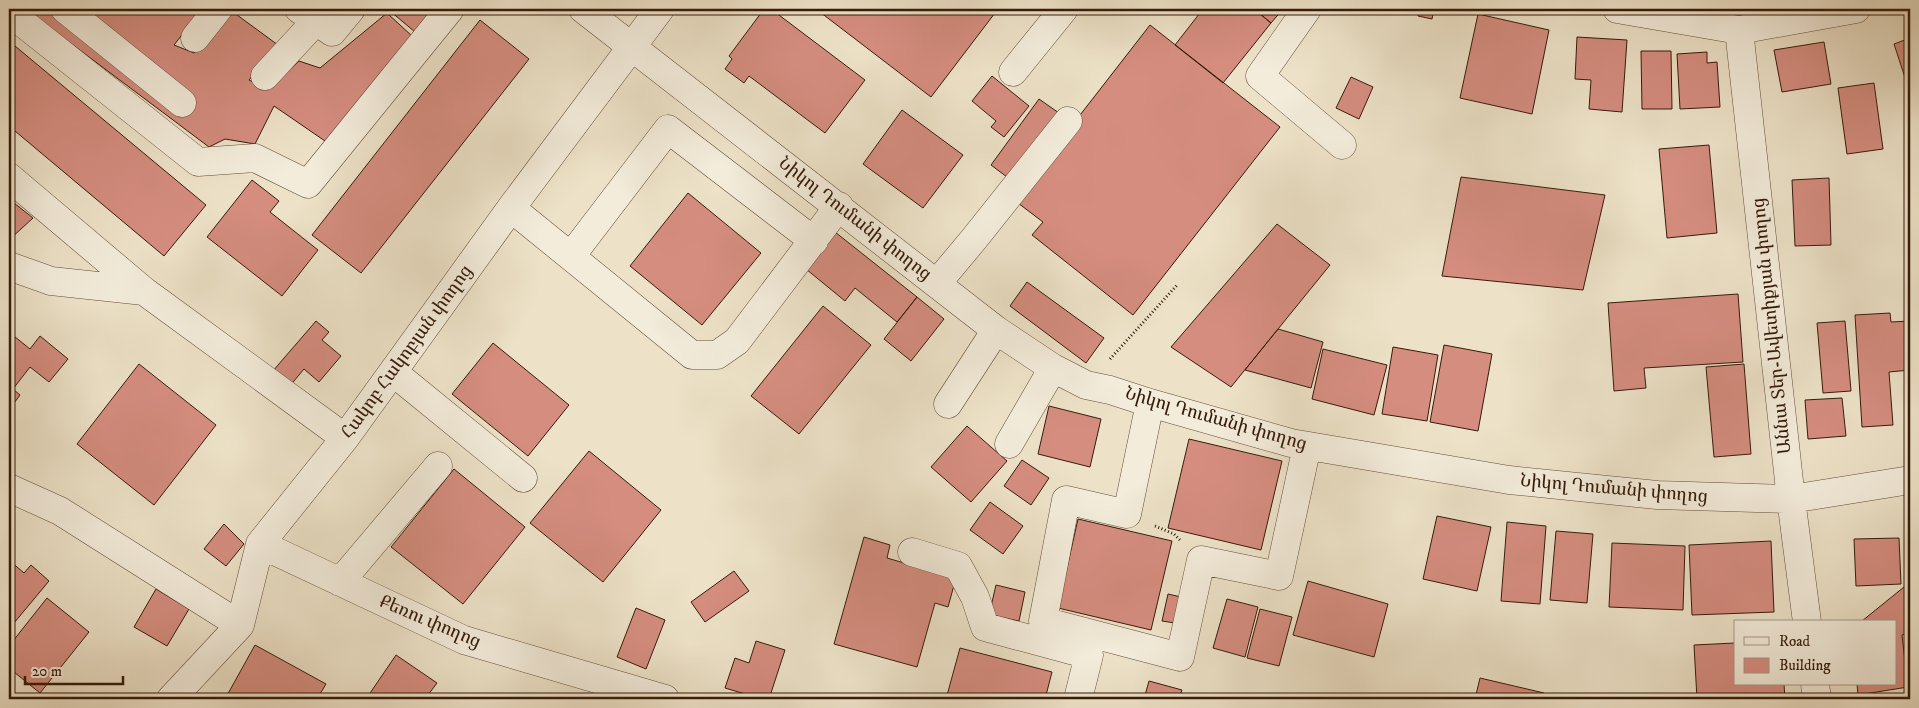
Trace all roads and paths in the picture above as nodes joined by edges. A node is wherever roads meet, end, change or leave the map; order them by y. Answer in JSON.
{"nodes":[{"id":1,"x":65,"y":9,"type":"edge"},
{"id":2,"x":218,"y":9,"type":"edge"},
{"id":3,"x":351,"y":9,"type":"edge"},
{"id":4,"x":450,"y":9,"type":"edge"},
{"id":5,"x":583,"y":9,"type":"edge"},
{"id":6,"x":660,"y":9,"type":"edge"},
{"id":7,"x":1064,"y":9,"type":"edge"},
{"id":8,"x":1307,"y":9,"type":"edge"},
{"id":9,"x":1617,"y":9,"type":"edge"},
{"id":10,"x":1856,"y":9,"type":"edge"},
{"id":11,"x":9,"y":12,"type":"edge"},
{"id":12,"x":307,"y":15,"type":"edge"},
{"id":13,"x":1739,"y":30,"type":"junction"},
{"id":14,"x":195,"y":38,"type":"dead end"},
{"id":15,"x":631,"y":46,"type":"junction"},
{"id":16,"x":1013,"y":72,"type":"dead end"},
{"id":17,"x":265,"y":76,"type":"dead end"},
{"id":18,"x":182,"y":103,"type":"dead end"},
{"id":19,"x":1068,"y":121,"type":"dead end"},
{"id":20,"x":1342,"y":145,"type":"dead end"},
{"id":21,"x":9,"y":177,"type":"edge"},
{"id":22,"x":839,"y":206,"type":"junction"},
{"id":23,"x":511,"y":208,"type":"junction"},
{"id":24,"x":814,"y":241,"type":"junction"},
{"id":25,"x":571,"y":256,"type":"junction"},
{"id":26,"x":9,"y":266,"type":"edge"},
{"id":27,"x":938,"y":282,"type":"junction"},
{"id":28,"x":1178,"y":284,"type":"dead end"},
{"id":29,"x":144,"y":291,"type":"junction"},
{"id":30,"x":996,"y":330,"type":"junction"},
{"id":31,"x":1053,"y":368,"type":"junction"},
{"id":32,"x":393,"y":372,"type":"junction"},
{"id":33,"x":1086,"y":385,"type":"junction"},
{"id":34,"x":1150,"y":403,"type":"junction"},
{"id":35,"x":948,"y":404,"type":"dead end"},
{"id":36,"x":345,"y":438,"type":"junction"},
{"id":37,"x":1008,"y":444,"type":"dead end"},
{"id":38,"x":1308,"y":446,"type":"junction"},
{"id":39,"x":438,"y":466,"type":"dead end"},
{"id":40,"x":522,"y":478,"type":"dead end"},
{"id":41,"x":1910,"y":480,"type":"edge"},
{"id":42,"x":9,"y":488,"type":"edge"},
{"id":43,"x":1791,"y":500,"type":"junction"},
{"id":44,"x":1127,"y":514,"type":"junction"},
{"id":45,"x":260,"y":544,"type":"junction"},
{"id":46,"x":912,"y":552,"type":"dead end"},
{"id":47,"x":1201,"y":560,"type":"junction"},
{"id":48,"x":340,"y":582,"type":"junction"},
{"id":49,"x":1807,"y":620,"type":"edge"},
{"id":50,"x":240,"y":626,"type":"junction"},
{"id":51,"x":1815,"y":686,"type":"edge"},
{"id":52,"x":171,"y":699,"type":"edge"},
{"id":53,"x":665,"y":699,"type":"edge"},
{"id":54,"x":1078,"y":699,"type":"edge"},
{"id":55,"x":1817,"y":699,"type":"edge"}],
"edges":[{"from":1,"to":18,"type":"street"},
{"from":2,"to":14,"type":"street"},
{"from":3,"to":12,"type":"street"},
{"from":4,"to":11,"type":"street"},
{"from":5,"to":15,"type":"street","name":"Նիկոլ Դումանի փողոց"},
{"from":6,"to":15,"type":"street","name":"Հակոբ Հակոբյան փողոց"},
{"from":7,"to":16,"type":"street"},
{"from":8,"to":20,"type":"street"},
{"from":9,"to":13,"type":"street"},
{"from":10,"to":13,"type":"street"},
{"from":12,"to":17,"type":"street"},
{"from":13,"to":43,"type":"street","name":"Աննա Տեր-Ավետիքյան փողոց"},
{"from":15,"to":22,"type":"street","name":"Նիկոլ Դումանի փողոց"},
{"from":15,"to":23,"type":"street","name":"Հակոբ Հակոբյան փողոց"},
{"from":19,"to":27,"type":"street"},
{"from":21,"to":29,"type":"street"},
{"from":22,"to":24,"type":"street"},
{"from":22,"to":27,"type":"street","name":"Նիկոլ Դումանի փողոց"},
{"from":23,"to":25,"type":"street"},
{"from":23,"to":32,"type":"street","name":"Հակոբ Հակոբյան փողոց"},
{"from":24,"to":25,"type":"street"},
{"from":24,"to":25,"type":"street"},
{"from":26,"to":29,"type":"street"},
{"from":27,"to":30,"type":"street","name":"Նիկոլ Դումանի փողոց"},
{"from":28,"to":33,"type":"path"},
{"from":29,"to":36,"type":"street"},
{"from":30,"to":31,"type":"street","name":"Նիկոլ Դումանի փողոց"},
{"from":30,"to":35,"type":"street"},
{"from":31,"to":33,"type":"street","name":"Նիկոլ Դումանի փողոց"},
{"from":31,"to":37,"type":"street"},
{"from":32,"to":36,"type":"street","name":"Հակոբ Հակոբյան փողոց"},
{"from":32,"to":40,"type":"street"},
{"from":33,"to":34,"type":"street","name":"Նիկոլ Դումանի փողոց"},
{"from":34,"to":38,"type":"street","name":"Նիկոլ Դումանի փողոց"},
{"from":34,"to":44,"type":"street"},
{"from":36,"to":45,"type":"street","name":"Հակոբ Հակոբյան փողոց"},
{"from":38,"to":43,"type":"street","name":"Նիկոլ Դումանի փողոց"},
{"from":38,"to":47,"type":"street"},
{"from":39,"to":48,"type":"street"},
{"from":41,"to":43,"type":"street","name":"Նիկոլ Դումանի փողոց"},
{"from":42,"to":50,"type":"street"},
{"from":43,"to":49,"type":"street","name":"Աննա Տեր-Ավետիքյան փողոց"},
{"from":44,"to":47,"type":"path"},
{"from":44,"to":47,"type":"street"},
{"from":45,"to":48,"type":"street","name":"Քեռու փողոց"},
{"from":45,"to":50,"type":"street","name":"Հակոբ Հակոբյան փողոց"},
{"from":46,"to":54,"type":"street"},
{"from":48,"to":53,"type":"street","name":"Քեռու փողոց"},
{"from":50,"to":52,"type":"street","name":"Հակոբ Հակոբյան փողոց"},
{"from":51,"to":55,"type":"street"}]}
